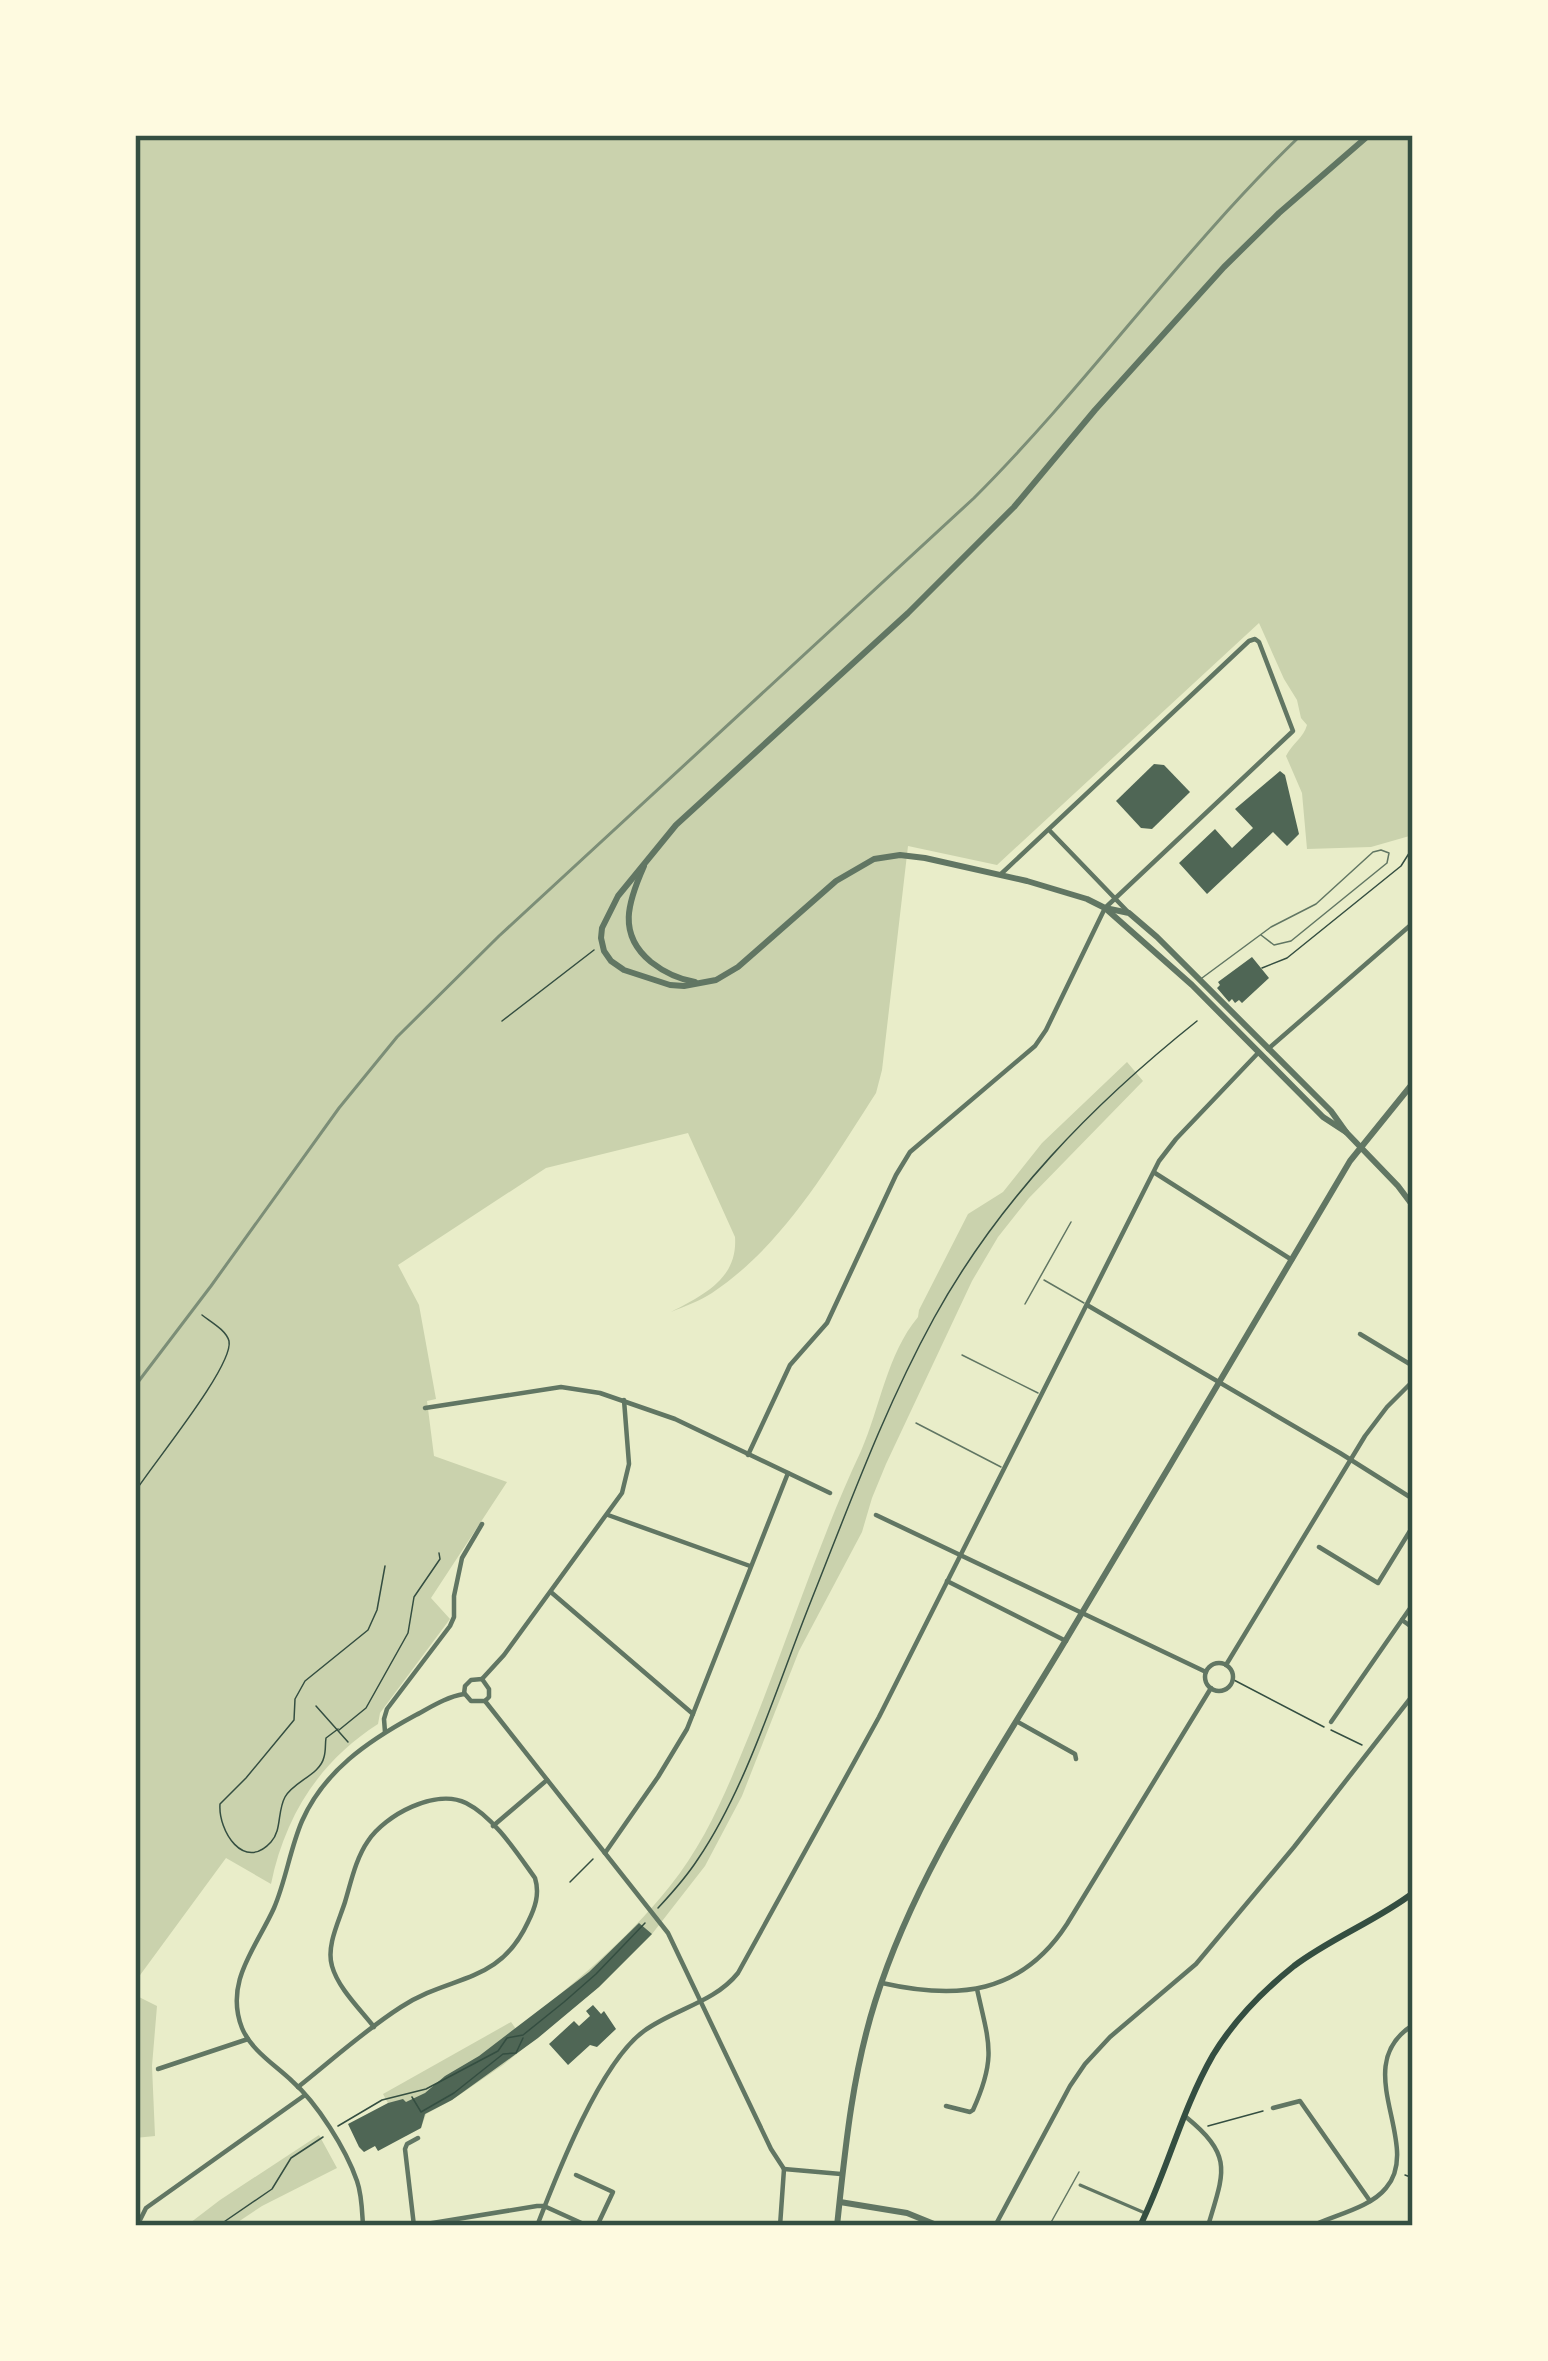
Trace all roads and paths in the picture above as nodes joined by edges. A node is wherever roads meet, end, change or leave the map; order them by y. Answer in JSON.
{"nodes":[{"id":1,"x":1369,"y":135,"type":"edge"},
{"id":2,"x":1049,"y":830,"type":"junction"},
{"id":3,"x":1413,"y":847,"type":"edge"},
{"id":4,"x":648,"y":858,"type":"junction"},
{"id":5,"x":1000,"y":874,"type":"junction"},
{"id":6,"x":1115,"y":899,"type":"junction"},
{"id":7,"x":1105,"y":908,"type":"junction"},
{"id":8,"x":1130,"y":913,"type":"junction"},
{"id":9,"x":1413,"y":923,"type":"edge"},
{"id":10,"x":1261,"y":935,"type":"junction"},
{"id":11,"x":602,"y":944,"type":"junction"},
{"id":12,"x":1262,"y":968,"type":"dead end"},
{"id":13,"x":1199,"y":980,"type":"junction"},
{"id":14,"x":703,"y":982,"type":"junction"},
{"id":15,"x":1211,"y":998,"type":"junction"},
{"id":16,"x":502,"y":1021,"type":"dead end"},
{"id":17,"x":1197,"y":1021,"type":"dead end"},
{"id":18,"x":1268,"y":1049,"type":"junction"},
{"id":19,"x":1258,"y":1053,"type":"junction"},
{"id":20,"x":1413,"y":1083,"type":"edge"},
{"id":21,"x":1346,"y":1132,"type":"junction"},
{"id":22,"x":1360,"y":1146,"type":"junction"},
{"id":23,"x":1154,"y":1172,"type":"junction"},
{"id":24,"x":1413,"y":1206,"type":"edge"},
{"id":25,"x":1071,"y":1222,"type":"dead end"},
{"id":26,"x":1292,"y":1260,"type":"junction"},
{"id":27,"x":1040,"y":1278,"type":"junction"},
{"id":28,"x":1025,"y":1304,"type":"dead end"},
{"id":29,"x":1087,"y":1305,"type":"junction"},
{"id":30,"x":202,"y":1315,"type":"dead end"},
{"id":31,"x":1360,"y":1334,"type":"dead end"},
{"id":32,"x":962,"y":1355,"type":"dead end"},
{"id":33,"x":1413,"y":1366,"type":"edge"},
{"id":34,"x":1218,"y":1381,"type":"junction"},
{"id":35,"x":1413,"y":1381,"type":"edge"},
{"id":36,"x":1042,"y":1394,"type":"junction"},
{"id":37,"x":624,"y":1400,"type":"junction"},
{"id":38,"x":425,"y":1408,"type":"dead end"},
{"id":39,"x":916,"y":1423,"type":"dead end"},
{"id":40,"x":748,"y":1455,"type":"junction"},
{"id":41,"x":1350,"y":1459,"type":"junction"},
{"id":42,"x":1004,"y":1468,"type":"junction"},
{"id":43,"x":788,"y":1473,"type":"junction"},
{"id":44,"x":135,"y":1492,"type":"edge"},
{"id":45,"x":830,"y":1493,"type":"dead end"},
{"id":46,"x":1413,"y":1499,"type":"edge"},
{"id":47,"x":608,"y":1515,"type":"junction"},
{"id":48,"x":876,"y":1515,"type":"dead end"},
{"id":49,"x":482,"y":1524,"type":"dead end"},
{"id":50,"x":1413,"y":1526,"type":"edge"},
{"id":51,"x":1318,"y":1547,"type":"dead end"},
{"id":52,"x":439,"y":1553,"type":"dead end"},
{"id":53,"x":962,"y":1555,"type":"junction"},
{"id":54,"x":385,"y":1566,"type":"dead end"},
{"id":55,"x":750,"y":1566,"type":"junction"},
{"id":56,"x":947,"y":1582,"type":"junction"},
{"id":57,"x":551,"y":1592,"type":"junction"},
{"id":58,"x":1413,"y":1604,"type":"edge"},
{"id":59,"x":1082,"y":1612,"type":"junction"},
{"id":60,"x":1402,"y":1620,"type":"junction"},
{"id":61,"x":1413,"y":1628,"type":"edge"},
{"id":62,"x":1066,"y":1640,"type":"junction"},
{"id":63,"x":1226,"y":1665,"type":"junction"},
{"id":64,"x":1206,"y":1672,"type":"junction"},
{"id":65,"x":482,"y":1679,"type":"junction"},
{"id":66,"x":1232,"y":1679,"type":"junction"},
{"id":67,"x":1211,"y":1688,"type":"junction"},
{"id":68,"x":464,"y":1694,"type":"junction"},
{"id":69,"x":1413,"y":1695,"type":"edge"},
{"id":70,"x":485,"y":1700,"type":"junction"},
{"id":71,"x":316,"y":1706,"type":"dead end"},
{"id":72,"x":693,"y":1714,"type":"junction"},
{"id":73,"x":1016,"y":1721,"type":"junction"},
{"id":74,"x":1331,"y":1722,"type":"dead end"},
{"id":75,"x":339,"y":1730,"type":"junction"},
{"id":76,"x":385,"y":1732,"type":"junction"},
{"id":77,"x":348,"y":1742,"type":"dead end"},
{"id":78,"x":1371,"y":1749,"type":"junction"},
{"id":79,"x":1076,"y":1759,"type":"dead end"},
{"id":80,"x":548,"y":1780,"type":"junction"},
{"id":81,"x":493,"y":1826,"type":"junction"},
{"id":82,"x":605,"y":1853,"type":"junction"},
{"id":83,"x":592,"y":1859,"type":"dead end"},
{"id":84,"x":570,"y":1882,"type":"dead end"},
{"id":85,"x":671,"y":1893,"type":"dead end"},
{"id":86,"x":1413,"y":1893,"type":"edge"},
{"id":87,"x":643,"y":1926,"type":"dead end"},
{"id":88,"x":882,"y":1983,"type":"junction"},
{"id":89,"x":977,"y":1989,"type":"junction"},
{"id":90,"x":700,"y":2002,"type":"junction"},
{"id":91,"x":1413,"y":2025,"type":"edge"},
{"id":92,"x":374,"y":2027,"type":"junction"},
{"id":93,"x":523,"y":2035,"type":"junction"},
{"id":94,"x":248,"y":2039,"type":"junction"},
{"id":95,"x":158,"y":2069,"type":"dead end"},
{"id":96,"x":298,"y":2086,"type":"junction"},
{"id":97,"x":410,"y":2093,"type":"junction"},
{"id":98,"x":305,"y":2095,"type":"junction"},
{"id":99,"x":946,"y":2106,"type":"dead end"},
{"id":100,"x":1273,"y":2108,"type":"joint"},
{"id":101,"x":1186,"y":2116,"type":"junction"},
{"id":102,"x":1208,"y":2126,"type":"dead end"},
{"id":103,"x":337,"y":2128,"type":"dead end"},
{"id":104,"x":325,"y":2136,"type":"dead end"},
{"id":105,"x":418,"y":2138,"type":"dead end"},
{"id":106,"x":784,"y":2168,"type":"junction"},
{"id":107,"x":1079,"y":2172,"type":"dead end"},
{"id":108,"x":1396,"y":2172,"type":"junction"},
{"id":109,"x":842,"y":2174,"type":"junction"},
{"id":110,"x":576,"y":2175,"type":"dead end"},
{"id":111,"x":1413,"y":2178,"type":"edge"},
{"id":112,"x":1080,"y":2185,"type":"dead end"},
{"id":113,"x":1370,"y":2201,"type":"junction"},
{"id":114,"x":840,"y":2202,"type":"junction"},
{"id":115,"x":544,"y":2206,"type":"junction"},
{"id":116,"x":1146,"y":2213,"type":"junction"},
{"id":117,"x":363,"y":2225,"type":"edge"},
{"id":118,"x":137,"y":2226,"type":"edge"},
{"id":119,"x":218,"y":2226,"type":"edge"},
{"id":120,"x":295,"y":2226,"type":"edge"},
{"id":121,"x":413,"y":2226,"type":"edge"},
{"id":122,"x":537,"y":2226,"type":"edge"},
{"id":123,"x":589,"y":2226,"type":"edge"},
{"id":124,"x":598,"y":2226,"type":"edge"},
{"id":125,"x":780,"y":2226,"type":"edge"},
{"id":126,"x":837,"y":2226,"type":"edge"},
{"id":127,"x":939,"y":2226,"type":"edge"},
{"id":128,"x":995,"y":2226,"type":"edge"},
{"id":129,"x":1049,"y":2226,"type":"edge"},
{"id":130,"x":1140,"y":2226,"type":"edge"},
{"id":131,"x":1208,"y":2226,"type":"edge"},
{"id":132,"x":1312,"y":2226,"type":"edge"}],
"edges":[{"from":1,"to":4,"type":"street"},
{"from":2,"to":5,"type":"street"},
{"from":2,"to":6,"type":"street"},
{"from":2,"to":6,"type":"street"},
{"from":3,"to":12,"type":"path"},
{"from":4,"to":11,"type":"street"},
{"from":4,"to":14,"type":"street"},
{"from":5,"to":7,"type":"street"},
{"from":5,"to":14,"type":"street"},
{"from":6,"to":7,"type":"street"},
{"from":6,"to":8,"type":"street"},
{"from":7,"to":8,"type":"street"},
{"from":7,"to":15,"type":"street"},
{"from":7,"to":40,"type":"street"},
{"from":8,"to":13,"type":"street"},
{"from":9,"to":18,"type":"street"},
{"from":10,"to":10,"type":"lane"},
{"from":10,"to":13,"type":"lane"},
{"from":11,"to":14,"type":"street"},
{"from":11,"to":16,"type":"path"},
{"from":13,"to":15,"type":"street"},
{"from":15,"to":18,"type":"street"},
{"from":15,"to":19,"type":"street"},
{"from":17,"to":85,"type":"path"},
{"from":18,"to":21,"type":"street"},
{"from":19,"to":21,"type":"street"},
{"from":19,"to":23,"type":"street"},
{"from":20,"to":22,"type":"street"},
{"from":21,"to":22,"type":"street"},
{"from":22,"to":24,"type":"street"},
{"from":22,"to":26,"type":"street"},
{"from":23,"to":26,"type":"street"},
{"from":23,"to":29,"type":"street"},
{"from":25,"to":27,"type":"lane"},
{"from":26,"to":34,"type":"street"},
{"from":27,"to":28,"type":"lane"},
{"from":27,"to":29,"type":"lane"},
{"from":29,"to":34,"type":"street"},
{"from":29,"to":36,"type":"street"},
{"from":30,"to":44,"type":"path"},
{"from":31,"to":33,"type":"street"},
{"from":32,"to":36,"type":"lane"},
{"from":34,"to":41,"type":"street"},
{"from":34,"to":59,"type":"street"},
{"from":35,"to":41,"type":"street"},
{"from":36,"to":42,"type":"street"},
{"from":37,"to":38,"type":"street"},
{"from":37,"to":40,"type":"street"},
{"from":37,"to":47,"type":"street"},
{"from":39,"to":42,"type":"lane"},
{"from":40,"to":43,"type":"street"},
{"from":41,"to":46,"type":"street"},
{"from":41,"to":63,"type":"street"},
{"from":42,"to":53,"type":"street"},
{"from":43,"to":45,"type":"street"},
{"from":43,"to":55,"type":"street"},
{"from":47,"to":55,"type":"street"},
{"from":47,"to":57,"type":"street"},
{"from":48,"to":53,"type":"street"},
{"from":49,"to":76,"type":"street"},
{"from":50,"to":51,"type":"street"},
{"from":52,"to":75,"type":"path"},
{"from":53,"to":56,"type":"street"},
{"from":53,"to":59,"type":"street"},
{"from":54,"to":75,"type":"path"},
{"from":55,"to":72,"type":"street"},
{"from":56,"to":62,"type":"street"},
{"from":56,"to":90,"type":"street"},
{"from":57,"to":65,"type":"street"},
{"from":57,"to":72,"type":"street"},
{"from":58,"to":60,"type":"street"},
{"from":59,"to":62,"type":"street"},
{"from":59,"to":64,"type":"street"},
{"from":60,"to":61,"type":"street"},
{"from":60,"to":74,"type":"street"},
{"from":62,"to":73,"type":"street"},
{"from":63,"to":64,"type":"street"},
{"from":63,"to":66,"type":"street"},
{"from":64,"to":67,"type":"street"},
{"from":65,"to":68,"type":"street"},
{"from":65,"to":70,"type":"street"},
{"from":66,"to":67,"type":"street"},
{"from":66,"to":78,"type":"path"},
{"from":67,"to":89,"type":"street"},
{"from":68,"to":70,"type":"street"},
{"from":68,"to":76,"type":"street"},
{"from":69,"to":78,"type":"street"},
{"from":70,"to":80,"type":"street"},
{"from":71,"to":75,"type":"path"},
{"from":72,"to":82,"type":"street"},
{"from":73,"to":79,"type":"street"},
{"from":73,"to":88,"type":"street"},
{"from":75,"to":77,"type":"path"},
{"from":76,"to":94,"type":"street"},
{"from":78,"to":128,"type":"street"},
{"from":80,"to":81,"type":"street"},
{"from":80,"to":82,"type":"street"},
{"from":81,"to":92,"type":"street"},
{"from":81,"to":92,"type":"street"},
{"from":82,"to":90,"type":"street"},
{"from":83,"to":84,"type":"path"},
{"from":86,"to":101,"type":"main road"},
{"from":87,"to":93,"type":"path"},
{"from":88,"to":89,"type":"street"},
{"from":88,"to":109,"type":"street"},
{"from":89,"to":99,"type":"street"},
{"from":90,"to":106,"type":"street"},
{"from":90,"to":115,"type":"street"},
{"from":91,"to":108,"type":"street"},
{"from":92,"to":96,"type":"street"},
{"from":93,"to":97,"type":"path"},
{"from":93,"to":97,"type":"path"},
{"from":94,"to":95,"type":"street"},
{"from":94,"to":96,"type":"street"},
{"from":96,"to":98,"type":"street"},
{"from":97,"to":103,"type":"path"},
{"from":98,"to":117,"type":"street"},
{"from":98,"to":118,"type":"street"},
{"from":100,"to":102,"type":"path"},
{"from":100,"to":113,"type":"street"},
{"from":101,"to":116,"type":"main road"},
{"from":101,"to":131,"type":"street"},
{"from":104,"to":119,"type":"path"},
{"from":105,"to":121,"type":"street"},
{"from":106,"to":109,"type":"street"},
{"from":106,"to":125,"type":"street"},
{"from":107,"to":129,"type":"lane"},
{"from":108,"to":111,"type":"path"},
{"from":108,"to":113,"type":"street"},
{"from":109,"to":114,"type":"street"},
{"from":110,"to":124,"type":"street"},
{"from":112,"to":116,"type":"street"},
{"from":113,"to":132,"type":"street"},
{"from":114,"to":126,"type":"street"},
{"from":114,"to":127,"type":"street"},
{"from":115,"to":121,"type":"street"},
{"from":115,"to":122,"type":"street"},
{"from":115,"to":123,"type":"street"},
{"from":116,"to":130,"type":"main road"},
{"from":117,"to":120,"type":"street"}]}
